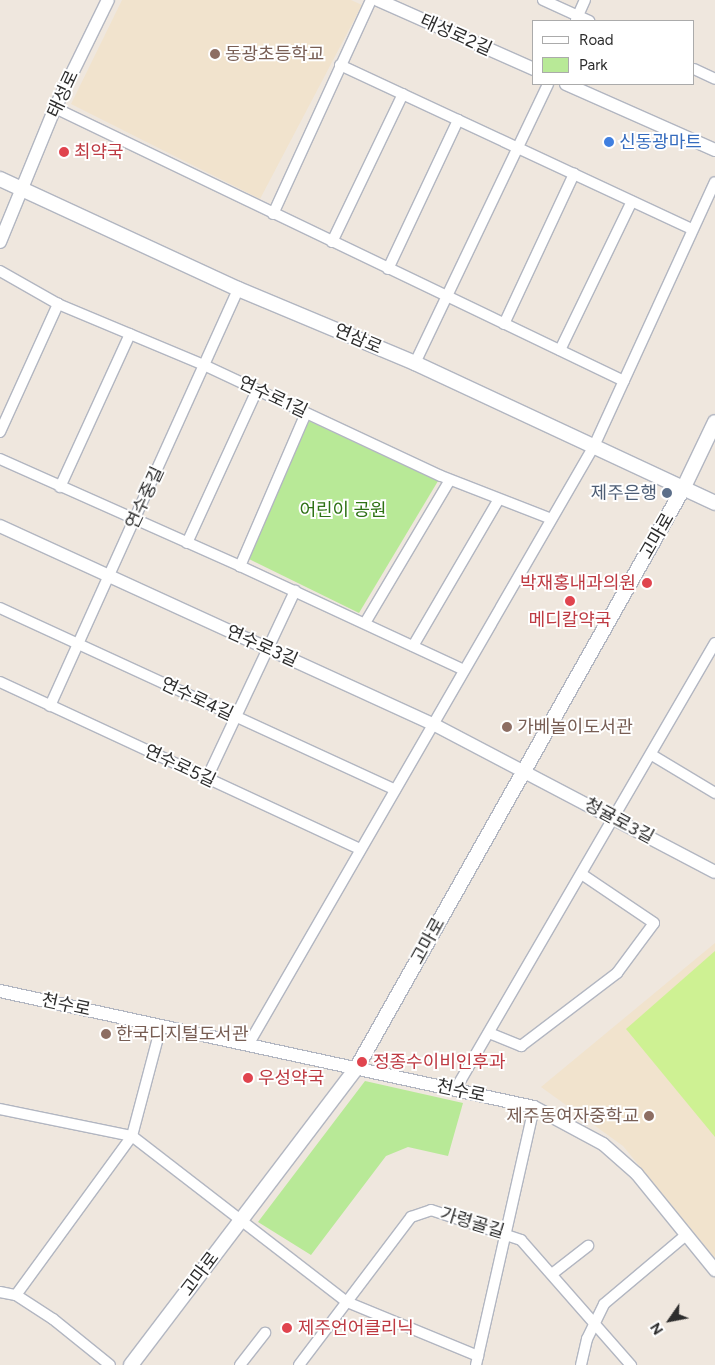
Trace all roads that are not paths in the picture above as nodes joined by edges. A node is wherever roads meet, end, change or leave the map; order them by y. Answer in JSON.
{"nodes":[{"id":1,"x":108,"y":0,"type":"edge"},
{"id":2,"x":371,"y":0,"type":"edge"},
{"id":3,"x":378,"y":0,"type":"edge"},
{"id":4,"x":543,"y":0,"type":"edge"},
{"id":5,"x":585,"y":0,"type":"edge"},
{"id":6,"x":577,"y":19,"type":"edge"},
{"id":7,"x":340,"y":65,"type":"junction"},
{"id":8,"x":532,"y":68,"type":"edge"},
{"id":9,"x":695,"y":69,"type":"edge"},
{"id":10,"x":715,"y":79,"type":"edge"},
{"id":11,"x":548,"y":85,"type":"edge"},
{"id":12,"x":568,"y":85,"type":"edge"},
{"id":13,"x":403,"y":94,"type":"junction"},
{"id":14,"x":55,"y":108,"type":"junction"},
{"id":15,"x":458,"y":120,"type":"junction"},
{"id":16,"x":517,"y":147,"type":"junction"},
{"id":17,"x":715,"y":150,"type":"edge"},
{"id":18,"x":574,"y":174,"type":"junction"},
{"id":19,"x":0,"y":179,"type":"edge"},
{"id":20,"x":715,"y":182,"type":"edge"},
{"id":21,"x":24,"y":190,"type":"junction"},
{"id":22,"x":632,"y":201,"type":"junction"},
{"id":23,"x":273,"y":214,"type":"junction"},
{"id":24,"x":692,"y":230,"type":"junction"},
{"id":25,"x":0,"y":242,"type":"edge"},
{"id":26,"x":332,"y":242,"type":"junction"},
{"id":27,"x":388,"y":269,"type":"junction"},
{"id":28,"x":0,"y":271,"type":"edge"},
{"id":29,"x":238,"y":289,"type":"junction"},
{"id":30,"x":447,"y":296,"type":"junction"},
{"id":31,"x":58,"y":304,"type":"junction"},
{"id":32,"x":504,"y":324,"type":"junction"},
{"id":33,"x":130,"y":334,"type":"junction"},
{"id":34,"x":560,"y":350,"type":"junction"},
{"id":35,"x":415,"y":363,"type":"junction"},
{"id":36,"x":206,"y":366,"type":"junction"},
{"id":37,"x":624,"y":380,"type":"junction"},
{"id":38,"x":257,"y":390,"type":"junction"},
{"id":39,"x":306,"y":413,"type":"junction"},
{"id":40,"x":715,"y":422,"type":"edge"},
{"id":41,"x":0,"y":432,"type":"edge"},
{"id":42,"x":594,"y":446,"type":"junction"},
{"id":43,"x":0,"y":459,"type":"edge"},
{"id":44,"x":450,"y":480,"type":"junction"},
{"id":45,"x":60,"y":487,"type":"junction"},
{"id":46,"x":683,"y":489,"type":"junction"},
{"id":47,"x":499,"y":499,"type":"junction"},
{"id":48,"x":715,"y":503,"type":"edge"},
{"id":49,"x":549,"y":518,"type":"junction"},
{"id":50,"x":134,"y":521,"type":"junction"},
{"id":51,"x":0,"y":526,"type":"edge"},
{"id":52,"x":187,"y":543,"type":"junction"},
{"id":53,"x":240,"y":566,"type":"junction"},
{"id":54,"x":108,"y":578,"type":"junction"},
{"id":55,"x":296,"y":591,"type":"junction"},
{"id":56,"x":0,"y":608,"type":"edge"},
{"id":57,"x":366,"y":623,"type":"junction"},
{"id":58,"x":715,"y":643,"type":"edge"},
{"id":59,"x":78,"y":644,"type":"junction"},
{"id":60,"x":413,"y":646,"type":"junction"},
{"id":61,"x":267,"y":648,"type":"junction"},
{"id":62,"x":464,"y":670,"type":"junction"},
{"id":63,"x":0,"y":682,"type":"edge"},
{"id":64,"x":50,"y":706,"type":"junction"},
{"id":65,"x":235,"y":717,"type":"junction"},
{"id":66,"x":433,"y":724,"type":"junction"},
{"id":67,"x":652,"y":755,"type":"junction"},
{"id":68,"x":524,"y":769,"type":"junction"},
{"id":69,"x":207,"y":778,"type":"junction"},
{"id":70,"x":395,"y":790,"type":"junction"},
{"id":71,"x":715,"y":793,"type":"edge"},
{"id":72,"x":616,"y":819,"type":"junction"},
{"id":73,"x":360,"y":849,"type":"junction"},
{"id":74,"x":715,"y":872,"type":"edge"},
{"id":75,"x":583,"y":875,"type":"junction"},
{"id":76,"x":0,"y":991,"type":"edge"},
{"id":77,"x":162,"y":1026,"type":"junction"},
{"id":78,"x":489,"y":1033,"type":"junction"},
{"id":79,"x":248,"y":1045,"type":"junction"},
{"id":80,"x":356,"y":1069,"type":"junction"},
{"id":81,"x":455,"y":1090,"type":"junction"},
{"id":82,"x":534,"y":1107,"type":"junction"},
{"id":83,"x":0,"y":1109,"type":"edge"},
{"id":84,"x":132,"y":1136,"type":"junction"},
{"id":85,"x":242,"y":1219,"type":"junction"},
{"id":86,"x":506,"y":1232,"type":"junction"},
{"id":87,"x":686,"y":1235,"type":"junction"},
{"id":88,"x":588,"y":1246,"type":"dead end"},
{"id":89,"x":715,"y":1270,"type":"edge"},
{"id":90,"x":552,"y":1274,"type":"junction"},
{"id":91,"x":0,"y":1292,"type":"edge"},
{"id":92,"x":16,"y":1296,"type":"junction"},
{"id":93,"x":347,"y":1302,"type":"junction"},
{"id":94,"x":595,"y":1320,"type":"junction"},
{"id":95,"x":265,"y":1333,"type":"dead end"},
{"id":96,"x":477,"y":1360,"type":"edge"},
{"id":97,"x":110,"y":1365,"type":"edge"},
{"id":98,"x":131,"y":1365,"type":"edge"},
{"id":99,"x":240,"y":1365,"type":"edge"},
{"id":100,"x":299,"y":1365,"type":"edge"},
{"id":101,"x":581,"y":1365,"type":"edge"},
{"id":102,"x":631,"y":1365,"type":"edge"}],
"edges":[{"from":1,"to":14,"type":"street","name":"태성로"},
{"from":2,"to":7,"type":"street"},
{"from":3,"to":8,"type":"street","name":"태성로2길"},
{"from":4,"to":6,"type":"street"},
{"from":5,"to":6,"type":"street"},
{"from":7,"to":13,"type":"street"},
{"from":7,"to":23,"type":"street"},
{"from":9,"to":10,"type":"street"},
{"from":11,"to":16,"type":"street"},
{"from":12,"to":17,"type":"street"},
{"from":13,"to":15,"type":"street"},
{"from":13,"to":26,"type":"street"},
{"from":14,"to":21,"type":"street","name":"태성로"},
{"from":14,"to":23,"type":"street"},
{"from":15,"to":16,"type":"street"},
{"from":15,"to":27,"type":"street"},
{"from":16,"to":18,"type":"street"},
{"from":16,"to":30,"type":"street"},
{"from":18,"to":22,"type":"street"},
{"from":18,"to":32,"type":"street"},
{"from":19,"to":21,"type":"main road","name":"연삼로"},
{"from":20,"to":24,"type":"street"},
{"from":21,"to":25,"type":"street","name":"태성로"},
{"from":21,"to":29,"type":"main road","name":"연삼로"},
{"from":22,"to":24,"type":"street"},
{"from":22,"to":34,"type":"street"},
{"from":23,"to":26,"type":"street"},
{"from":24,"to":37,"type":"street"},
{"from":26,"to":27,"type":"street"},
{"from":27,"to":30,"type":"street"},
{"from":28,"to":31,"type":"street","name":"연수로1길"},
{"from":29,"to":35,"type":"main road","name":"연삼로"},
{"from":29,"to":36,"type":"street","name":"연수중길"},
{"from":30,"to":32,"type":"street"},
{"from":30,"to":35,"type":"street"},
{"from":31,"to":33,"type":"street","name":"연수로1길"},
{"from":31,"to":41,"type":"street"},
{"from":32,"to":34,"type":"street"},
{"from":33,"to":36,"type":"street","name":"연수로1길"},
{"from":33,"to":45,"type":"street"},
{"from":34,"to":37,"type":"street"},
{"from":35,"to":42,"type":"main road","name":"연삼로"},
{"from":36,"to":38,"type":"street","name":"연수로1길"},
{"from":36,"to":50,"type":"street","name":"연수중길"},
{"from":37,"to":42,"type":"street"},
{"from":38,"to":39,"type":"street","name":"연수로1길"},
{"from":38,"to":52,"type":"street"},
{"from":39,"to":44,"type":"street","name":"연수로1길"},
{"from":39,"to":53,"type":"street"},
{"from":40,"to":46,"type":"main road","name":"고마로"},
{"from":42,"to":46,"type":"main road","name":"연삼로"},
{"from":42,"to":49,"type":"street"},
{"from":43,"to":45,"type":"street"},
{"from":44,"to":47,"type":"street","name":"연수로1길"},
{"from":44,"to":57,"type":"street"},
{"from":45,"to":50,"type":"street"},
{"from":46,"to":48,"type":"main road","name":"연삼로"},
{"from":46,"to":68,"type":"main road","name":"고마로"},
{"from":47,"to":49,"type":"street","name":"연수로1길"},
{"from":47,"to":60,"type":"street"},
{"from":49,"to":62,"type":"street"},
{"from":50,"to":52,"type":"street"},
{"from":50,"to":54,"type":"street","name":"연수중길"},
{"from":51,"to":54,"type":"street","name":"연수로3길"},
{"from":52,"to":53,"type":"street"},
{"from":53,"to":55,"type":"street"},
{"from":54,"to":59,"type":"street","name":"연수중길"},
{"from":54,"to":61,"type":"street","name":"연수로3길"},
{"from":55,"to":57,"type":"street"},
{"from":55,"to":61,"type":"street"},
{"from":56,"to":59,"type":"street","name":"연수로4길"},
{"from":57,"to":60,"type":"street"},
{"from":58,"to":67,"type":"street"},
{"from":59,"to":64,"type":"street","name":"연수중길"},
{"from":59,"to":65,"type":"street","name":"연수로4길"},
{"from":60,"to":62,"type":"street"},
{"from":61,"to":65,"type":"street"},
{"from":61,"to":66,"type":"street","name":"연수로3길"},
{"from":62,"to":66,"type":"street"},
{"from":63,"to":64,"type":"street","name":"연수로5길"},
{"from":64,"to":69,"type":"street","name":"연수로5길"},
{"from":65,"to":69,"type":"street"},
{"from":65,"to":70,"type":"street","name":"연수로4길"},
{"from":66,"to":68,"type":"street","name":"연수로3길"},
{"from":66,"to":70,"type":"street"},
{"from":67,"to":71,"type":"street"},
{"from":67,"to":72,"type":"street"},
{"from":68,"to":72,"type":"street","name":"청귤로3길"},
{"from":68,"to":80,"type":"main road","name":"고마로"},
{"from":69,"to":73,"type":"street","name":"연수로5길"},
{"from":70,"to":73,"type":"street"},
{"from":72,"to":74,"type":"street","name":"청귤로3길"},
{"from":72,"to":75,"type":"street"},
{"from":73,"to":79,"type":"street"},
{"from":75,"to":78,"type":"street"},
{"from":75,"to":78,"type":"street"},
{"from":76,"to":77,"type":"street","name":"천수로"},
{"from":77,"to":79,"type":"street","name":"천수로"},
{"from":77,"to":84,"type":"street"},
{"from":78,"to":81,"type":"street"},
{"from":79,"to":80,"type":"street","name":"천수로"},
{"from":80,"to":81,"type":"street","name":"천수로"},
{"from":80,"to":85,"type":"main road","name":"고마로"},
{"from":81,"to":82,"type":"street","name":"천수로"},
{"from":82,"to":86,"type":"street"},
{"from":82,"to":87,"type":"street","name":"천수로"},
{"from":83,"to":84,"type":"street"},
{"from":84,"to":85,"type":"street"},
{"from":84,"to":92,"type":"street"},
{"from":85,"to":93,"type":"street"},
{"from":85,"to":98,"type":"main road","name":"고마로"},
{"from":86,"to":90,"type":"street","name":"가령골길"},
{"from":86,"to":93,"type":"street","name":"가령골길"},
{"from":86,"to":96,"type":"street"},
{"from":87,"to":89,"type":"street","name":"천수로"},
{"from":87,"to":94,"type":"street"},
{"from":88,"to":90,"type":"street"},
{"from":90,"to":94,"type":"street","name":"가령골길"},
{"from":91,"to":92,"type":"street"},
{"from":92,"to":97,"type":"street"},
{"from":93,"to":96,"type":"street"},
{"from":93,"to":100,"type":"street","name":"가령골길"},
{"from":94,"to":101,"type":"street"},
{"from":94,"to":102,"type":"street","name":"가령골길"},
{"from":95,"to":99,"type":"street"}]}
